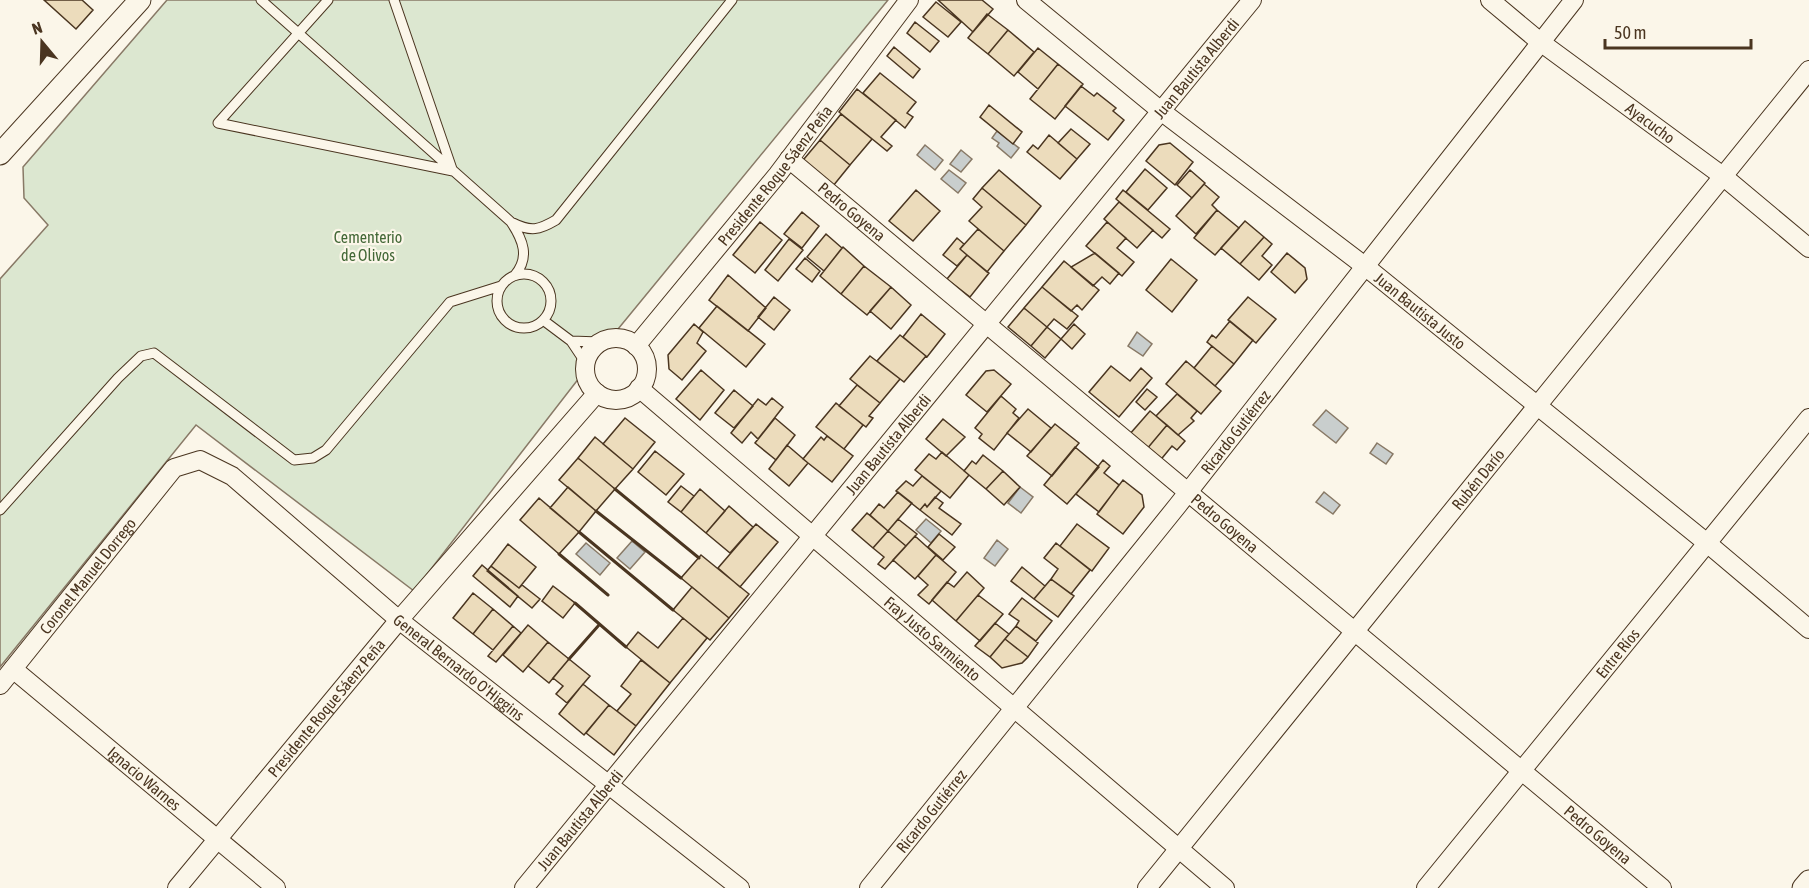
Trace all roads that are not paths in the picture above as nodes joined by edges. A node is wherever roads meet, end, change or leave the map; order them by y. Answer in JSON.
{"nodes":[{"id":1,"x":140,"y":0,"type":"edge"},
{"id":2,"x":261,"y":0,"type":"edge"},
{"id":3,"x":328,"y":0,"type":"edge"},
{"id":4,"x":394,"y":0,"type":"edge"},
{"id":5,"x":732,"y":0,"type":"edge"},
{"id":6,"x":909,"y":0,"type":"edge"},
{"id":7,"x":1026,"y":0,"type":"edge"},
{"id":8,"x":1252,"y":0,"type":"edge"},
{"id":9,"x":1490,"y":0,"type":"edge"},
{"id":10,"x":1574,"y":0,"type":"edge"},
{"id":11,"x":297,"y":34,"type":"junction"},
{"id":12,"x":1539,"y":40,"type":"junction"},
{"id":13,"x":1809,"y":70,"type":"edge"},
{"id":14,"x":1161,"y":111,"type":"junction"},
{"id":15,"x":1,"y":152,"type":"edge"},
{"id":16,"x":789,"y":159,"type":"junction"},
{"id":17,"x":453,"y":171,"type":"junction"},
{"id":18,"x":1724,"y":177,"type":"junction"},
{"id":19,"x":511,"y":222,"type":"junction"},
{"id":20,"x":1809,"y":248,"type":"edge"},
{"id":21,"x":1365,"y":267,"type":"junction"},
{"id":22,"x":515,"y":275,"type":"junction"},
{"id":23,"x":501,"y":286,"type":"junction"},
{"id":24,"x":543,"y":320,"type":"junction"},
{"id":25,"x":985,"y":325,"type":"junction"},
{"id":26,"x":571,"y":341,"type":"junction"},
{"id":27,"x":600,"y":342,"type":"junction"},
{"id":28,"x":636,"y":346,"type":"junction"},
{"id":29,"x":585,"y":362,"type":"junction"},
{"id":30,"x":639,"y":388,"type":"junction"},
{"id":31,"x":597,"y":393,"type":"junction"},
{"id":32,"x":1537,"y":406,"type":"junction"},
{"id":33,"x":1809,"y":418,"type":"edge"},
{"id":34,"x":174,"y":468,"type":"joint"},
{"id":35,"x":1188,"y":492,"type":"junction"},
{"id":36,"x":0,"y":510,"type":"edge"},
{"id":37,"x":813,"y":536,"type":"junction"},
{"id":38,"x":1707,"y":543,"type":"junction"},
{"id":39,"x":399,"y":620,"type":"junction"},
{"id":40,"x":1809,"y":629,"type":"edge"},
{"id":41,"x":1355,"y":632,"type":"junction"},
{"id":42,"x":13,"y":669,"type":"junction"},
{"id":43,"x":0,"y":685,"type":"edge"},
{"id":44,"x":1014,"y":708,"type":"junction"},
{"id":45,"x":1523,"y":771,"type":"junction"},
{"id":46,"x":608,"y":786,"type":"junction"},
{"id":47,"x":217,"y":840,"type":"junction"},
{"id":48,"x":1179,"y":848,"type":"junction"},
{"id":49,"x":1809,"y":881,"type":"edge"},
{"id":50,"x":177,"y":888,"type":"edge"},
{"id":51,"x":276,"y":888,"type":"edge"},
{"id":52,"x":524,"y":888,"type":"edge"},
{"id":53,"x":740,"y":888,"type":"edge"},
{"id":54,"x":869,"y":888,"type":"edge"},
{"id":55,"x":1147,"y":888,"type":"edge"},
{"id":56,"x":1225,"y":888,"type":"edge"},
{"id":57,"x":1426,"y":888,"type":"edge"},
{"id":58,"x":1662,"y":888,"type":"edge"},
{"id":59,"x":1803,"y":888,"type":"edge"}],
"edges":[{"from":1,"to":15,"type":"street"},
{"from":2,"to":11,"type":"lane"},
{"from":3,"to":11,"type":"lane"},
{"from":4,"to":17,"type":"lane"},
{"from":5,"to":19,"type":"lane"},
{"from":6,"to":16,"type":"street","name":"Presidente Roque Sáenz Peña"},
{"from":7,"to":14,"type":"street","name":"Juan Bautista Justo"},
{"from":8,"to":14,"type":"street","name":"Juan Bautista Alberdi"},
{"from":9,"to":12,"type":"street","name":"Ayacucho"},
{"from":10,"to":12,"type":"street","name":"Ricardo Gutiérrez"},
{"from":11,"to":17,"type":"lane"},
{"from":11,"to":17,"type":"lane"},
{"from":12,"to":18,"type":"street","name":"Ayacucho"},
{"from":12,"to":21,"type":"street","name":"Ricardo Gutiérrez"},
{"from":13,"to":18,"type":"street","name":"Rubén Darío"},
{"from":14,"to":21,"type":"street","name":"Juan Bautista Justo"},
{"from":14,"to":25,"type":"street","name":"Juan Bautista Alberdi"},
{"from":16,"to":25,"type":"street","name":"Pedro Goyena"},
{"from":16,"to":28,"type":"street","name":"Presidente Roque Sáenz Peña"},
{"from":17,"to":19,"type":"lane"},
{"from":18,"to":20,"type":"street","name":"Ayacucho"},
{"from":18,"to":32,"type":"street","name":"Rubén Darío"},
{"from":19,"to":22,"type":"lane"},
{"from":21,"to":32,"type":"street","name":"Juan Bautista Justo"},
{"from":21,"to":35,"type":"street","name":"Ricardo Gutiérrez"},
{"from":22,"to":23,"type":"lane"},
{"from":22,"to":24,"type":"lane"},
{"from":23,"to":24,"type":"lane"},
{"from":23,"to":36,"type":"lane"},
{"from":24,"to":26,"type":"lane"},
{"from":25,"to":35,"type":"street","name":"Pedro Goyena"},
{"from":25,"to":37,"type":"street","name":"Juan Bautista Alberdi"},
{"from":26,"to":27,"type":"lane"},
{"from":26,"to":29,"type":"lane"},
{"from":27,"to":28,"type":"street"},
{"from":27,"to":29,"type":"street"},
{"from":28,"to":30,"type":"street"},
{"from":29,"to":31,"type":"street"},
{"from":30,"to":31,"type":"street"},
{"from":30,"to":37,"type":"street","name":"Fray Justo Sarmiento"},
{"from":31,"to":39,"type":"street","name":"Presidente Roque Sáenz Peña"},
{"from":32,"to":38,"type":"street","name":"Juan Bautista Justo"},
{"from":32,"to":41,"type":"street","name":"Rubén Darío"},
{"from":33,"to":38,"type":"street","name":"Entre Ríos"},
{"from":34,"to":39,"type":"street","name":"General Bernardo O'Higgins"},
{"from":34,"to":42,"type":"street","name":"Coronel Manuel Dorrego"},
{"from":35,"to":41,"type":"street","name":"Pedro Goyena"},
{"from":35,"to":44,"type":"street","name":"Ricardo Gutiérrez"},
{"from":37,"to":44,"type":"street","name":"Fray Justo Sarmiento"},
{"from":37,"to":46,"type":"street","name":"Juan Bautista Alberdi"},
{"from":38,"to":40,"type":"street","name":"Juan Bautista Justo"},
{"from":38,"to":45,"type":"street","name":"Entre Ríos"},
{"from":39,"to":46,"type":"street","name":"General Bernardo O'Higgins"},
{"from":39,"to":47,"type":"street","name":"Presidente Roque Sáenz Peña"},
{"from":41,"to":45,"type":"street","name":"Pedro Goyena"},
{"from":41,"to":48,"type":"street","name":"Rubén Darío"},
{"from":42,"to":43,"type":"street","name":"Coronel Manuel Dorrego"},
{"from":42,"to":47,"type":"street","name":"Ignacio Warnes"},
{"from":44,"to":48,"type":"street","name":"Fray Justo Sarmiento"},
{"from":44,"to":54,"type":"street","name":"Ricardo Gutiérrez"},
{"from":45,"to":57,"type":"street","name":"Entre Ríos"},
{"from":45,"to":58,"type":"street","name":"Pedro Goyena"},
{"from":46,"to":52,"type":"street","name":"Juan Bautista Alberdi"},
{"from":46,"to":53,"type":"street","name":"General Bernardo O'Higgins"},
{"from":47,"to":50,"type":"street","name":"Presidente Roque Sáenz Peña"},
{"from":47,"to":51,"type":"street","name":"Ignacio Warnes"},
{"from":48,"to":55,"type":"street","name":"Rubén Darío"},
{"from":48,"to":56,"type":"street","name":"Fray Justo Sarmiento"},
{"from":49,"to":59,"type":"street"}]}
